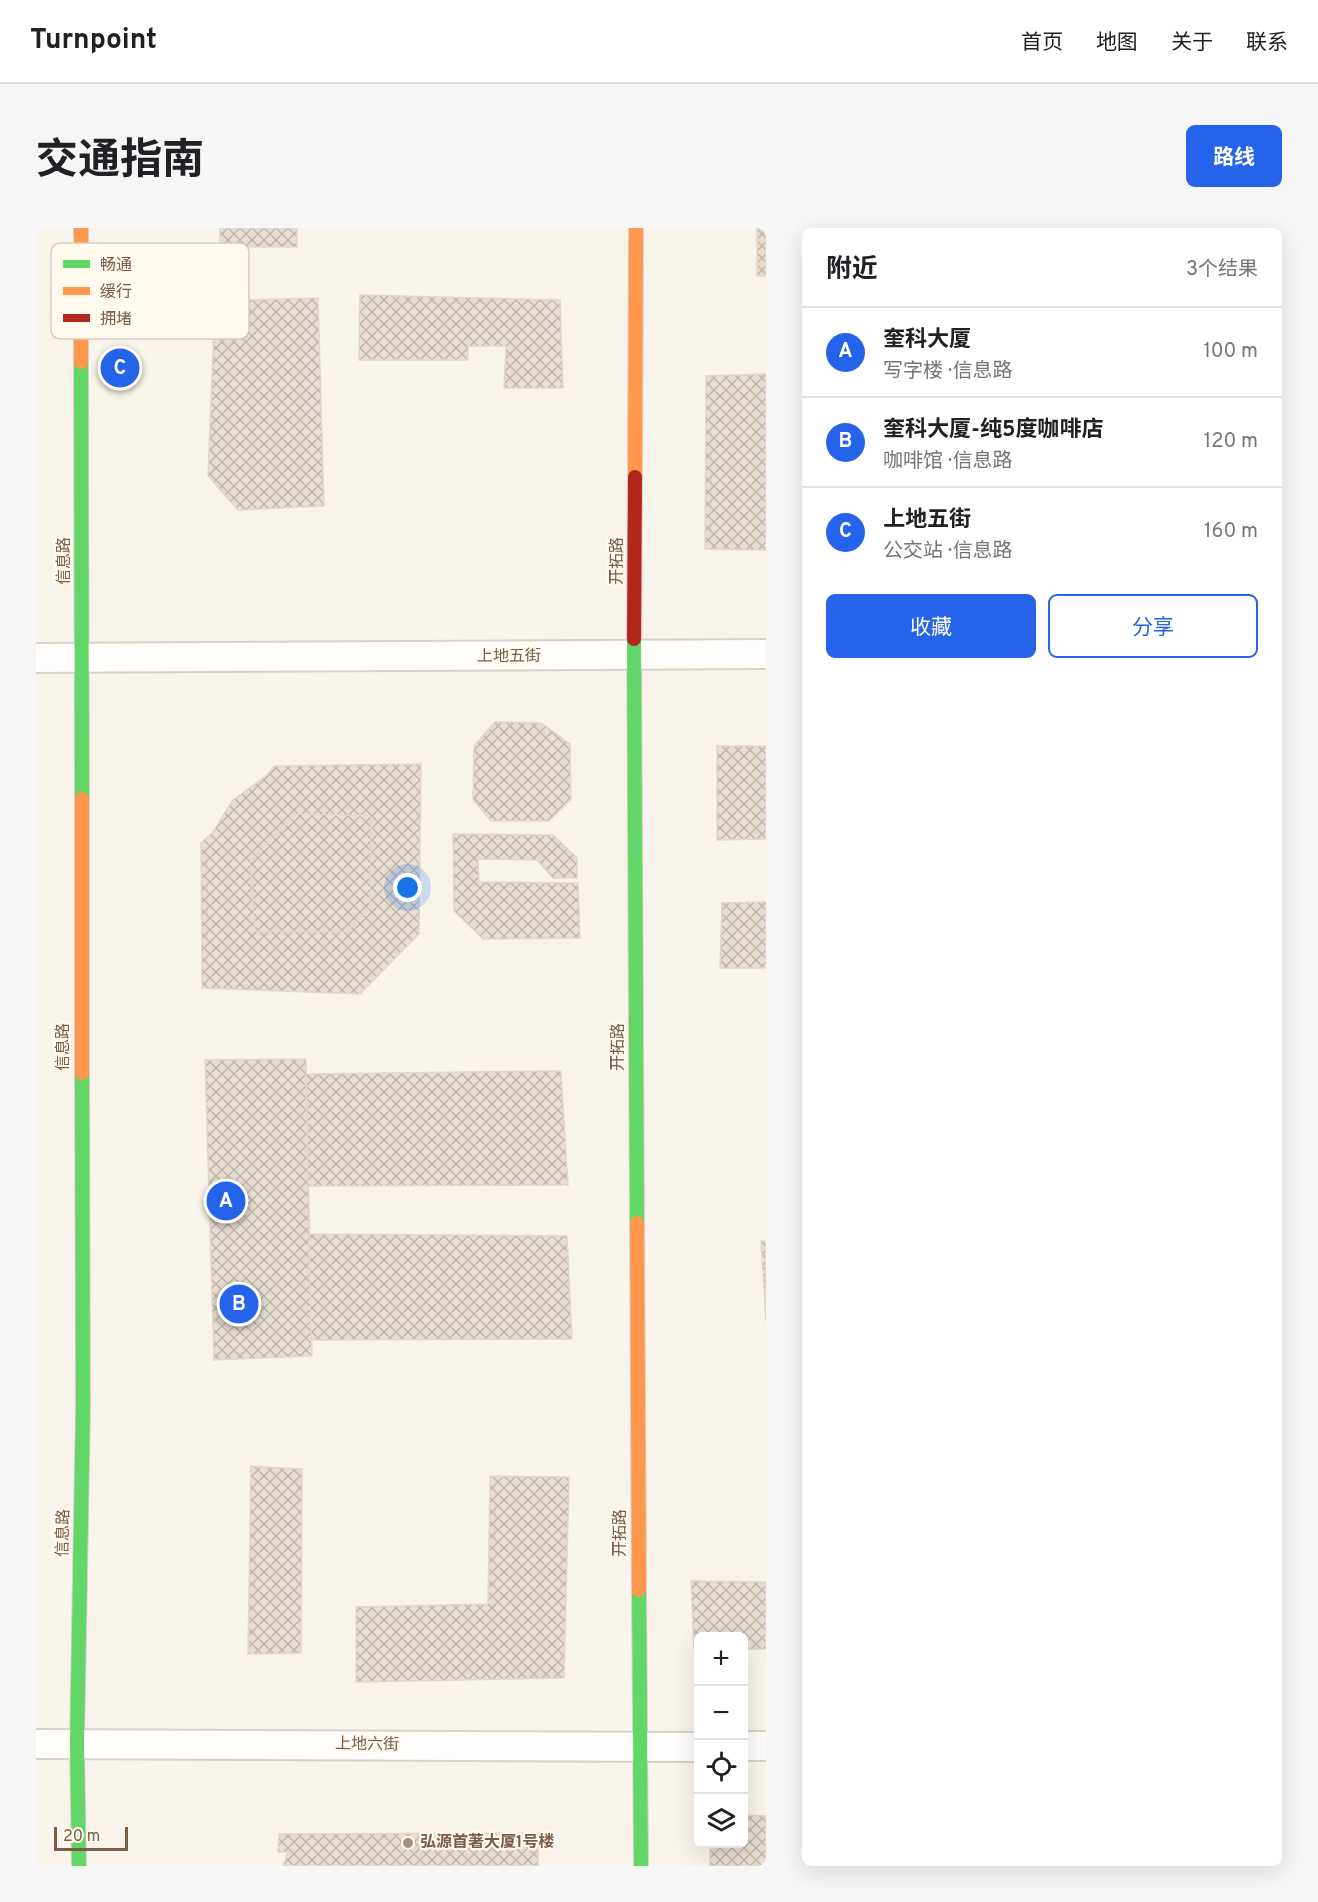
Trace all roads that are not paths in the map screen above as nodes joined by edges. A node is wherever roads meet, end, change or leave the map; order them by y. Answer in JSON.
{"nodes":[{"id":1,"x":636,"y":228,"type":"edge"},
{"id":2,"x":81,"y":339,"type":"edge"},
{"id":3,"x":766,"y":654,"type":"edge"},
{"id":4,"x":634,"y":656,"type":"junction"},
{"id":5,"x":36,"y":658,"type":"edge"},
{"id":6,"x":81,"y":659,"type":"junction"},
{"id":7,"x":77,"y":1743,"type":"junction"},
{"id":8,"x":36,"y":1744,"type":"edge"},
{"id":9,"x":748,"y":1746,"type":"edge"},
{"id":10,"x":766,"y":1746,"type":"edge"},
{"id":11,"x":694,"y":1747,"type":"edge"},
{"id":12,"x":639,"y":1748,"type":"junction"},
{"id":13,"x":79,"y":1866,"type":"edge"},
{"id":14,"x":641,"y":1866,"type":"edge"}],
"edges":[{"from":1,"to":4,"type":"main road","name":"开拓路"},
{"from":2,"to":6,"type":"main road","name":"信息路"},
{"from":3,"to":4,"type":"street","name":"上地五街"},
{"from":4,"to":6,"type":"street","name":"上地五街"},
{"from":4,"to":12,"type":"main road","name":"开拓路"},
{"from":5,"to":6,"type":"street","name":"上地五街"},
{"from":6,"to":7,"type":"main road","name":"信息路"},
{"from":7,"to":8,"type":"street","name":"上地六街"},
{"from":7,"to":12,"type":"street","name":"上地六街"},
{"from":7,"to":13,"type":"main road","name":"信息路"},
{"from":9,"to":10,"type":"street"},
{"from":11,"to":12,"type":"street","name":"上地六街"},
{"from":12,"to":14,"type":"main road","name":"开拓路"}]}
